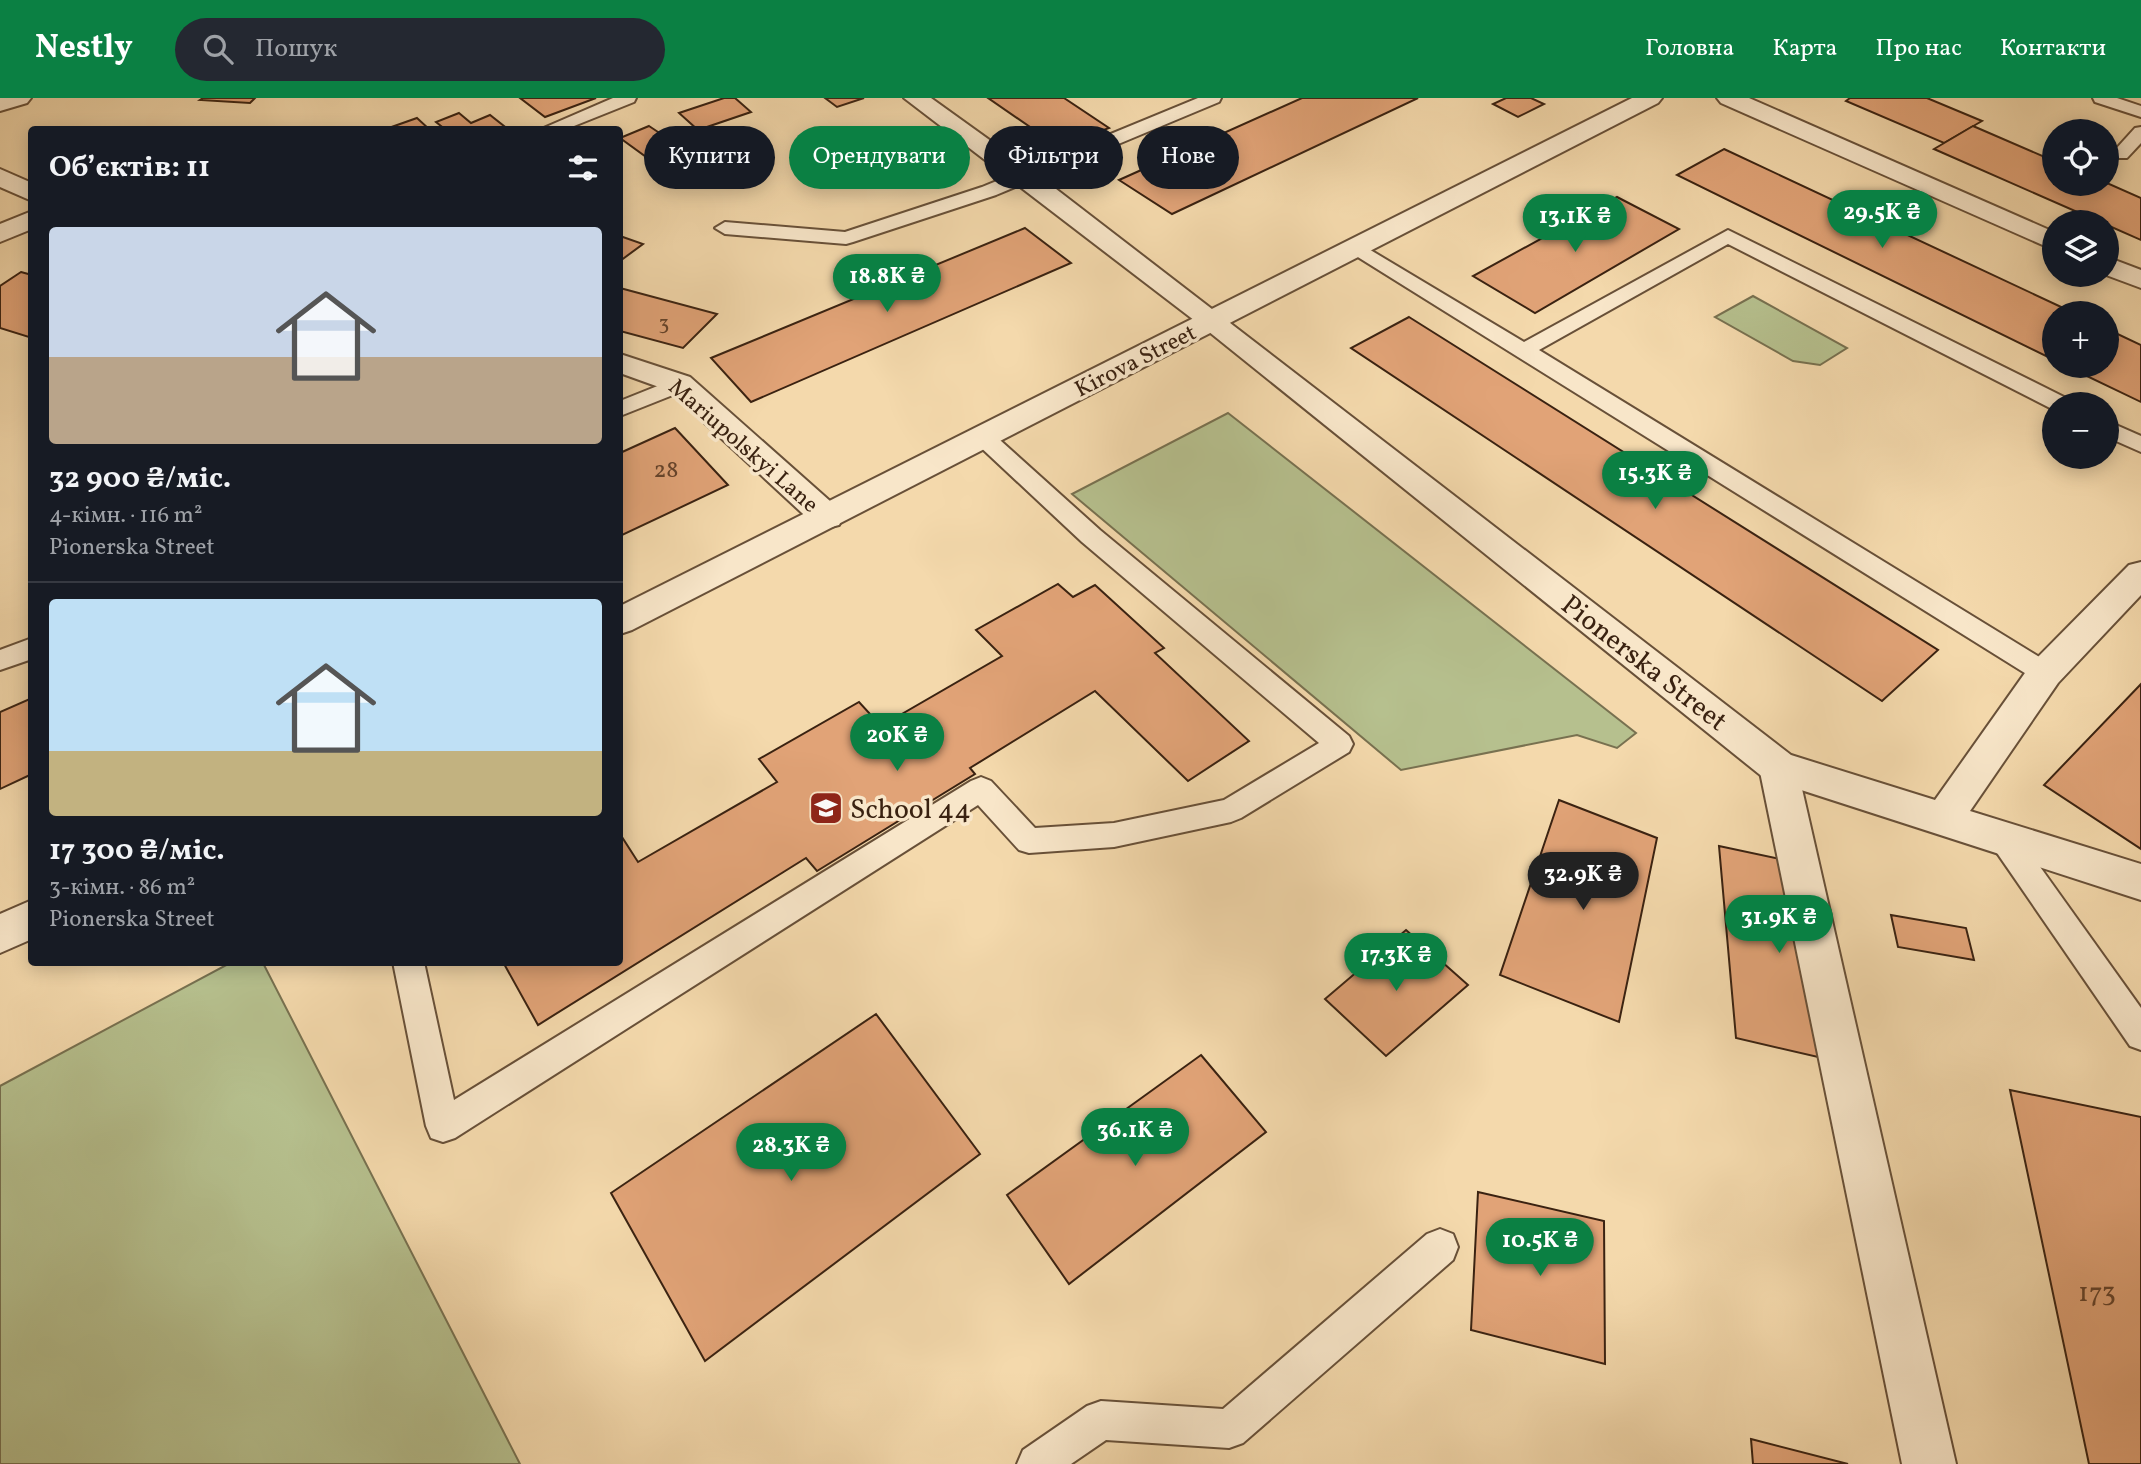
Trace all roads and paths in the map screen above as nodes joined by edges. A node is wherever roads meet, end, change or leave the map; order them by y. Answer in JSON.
{"nodes":[{"id":1,"x":19,"y":98,"type":"edge"},
{"id":2,"x":628,"y":98,"type":"edge"},
{"id":3,"x":916,"y":98,"type":"edge"},
{"id":4,"x":1213,"y":98,"type":"edge"},
{"id":5,"x":1650,"y":98,"type":"edge"},
{"id":6,"x":1729,"y":98,"type":"edge"},
{"id":7,"x":2101,"y":98,"type":"edge"},
{"id":8,"x":0,"y":104,"type":"edge"},
{"id":9,"x":2141,"y":112,"type":"edge"},
{"id":10,"x":557,"y":126,"type":"edge"},
{"id":11,"x":2141,"y":132,"type":"edge"},
{"id":12,"x":1123,"y":136,"type":"edge"},
{"id":13,"x":984,"y":147,"type":"edge"},
{"id":14,"x":2122,"y":154,"type":"dead end"},
{"id":15,"x":0,"y":177,"type":"edge"},
{"id":16,"x":990,"y":189,"type":"edge"},
{"id":17,"x":1041,"y":189,"type":"edge"},
{"id":18,"x":28,"y":191,"type":"edge"},
{"id":19,"x":28,"y":221,"type":"edge"},
{"id":20,"x":724,"y":228,"type":"dead end"},
{"id":21,"x":0,"y":234,"type":"edge"},
{"id":22,"x":2042,"y":237,"type":"edge"},
{"id":23,"x":1355,"y":249,"type":"junction"},
{"id":24,"x":2119,"y":270,"type":"edge"},
{"id":25,"x":2141,"y":280,"type":"edge"},
{"id":26,"x":1213,"y":321,"type":"junction"},
{"id":27,"x":1524,"y":350,"type":"junction"},
{"id":28,"x":623,"y":364,"type":"edge"},
{"id":29,"x":680,"y":384,"type":"junction"},
{"id":30,"x":2042,"y":395,"type":"edge"},
{"id":31,"x":623,"y":408,"type":"edge"},
{"id":32,"x":2119,"y":434,"type":"edge"},
{"id":33,"x":984,"y":437,"type":"junction"},
{"id":34,"x":2141,"y":445,"type":"edge"},
{"id":35,"x":827,"y":517,"type":"junction"},
{"id":36,"x":2141,"y":574,"type":"edge"},
{"id":37,"x":623,"y":619,"type":"edge"},
{"id":38,"x":28,"y":650,"type":"edge"},
{"id":39,"x":0,"y":660,"type":"edge"},
{"id":40,"x":2045,"y":673,"type":"junction"},
{"id":41,"x":1778,"y":767,"type":"junction"},
{"id":42,"x":1944,"y":818,"type":"junction"},
{"id":43,"x":2003,"y":838,"type":"junction"},
{"id":44,"x":2141,"y":882,"type":"edge"},
{"id":45,"x":28,"y":920,"type":"edge"},
{"id":46,"x":0,"y":934,"type":"edge"},
{"id":47,"x":409,"y":966,"type":"edge"},
{"id":48,"x":2141,"y":1035,"type":"edge"},
{"id":49,"x":1440,"y":1247,"type":"dead end"},
{"id":50,"x":1037,"y":1464,"type":"edge"},
{"id":51,"x":1929,"y":1464,"type":"edge"}],
"edges":[{"from":1,"to":8,"type":"street"},
{"from":2,"to":10,"type":"lane"},
{"from":3,"to":13,"type":"street","name":"Pionerska Street"},
{"from":4,"to":12,"type":"lane"},
{"from":5,"to":23,"type":"street","name":"Kirova Street"},
{"from":6,"to":22,"type":"street"},
{"from":7,"to":9,"type":"lane"},
{"from":11,"to":14,"type":"lane"},
{"from":15,"to":18,"type":"street"},
{"from":16,"to":20,"type":"lane"},
{"from":17,"to":26,"type":"street","name":"Pionerska Street"},
{"from":19,"to":21,"type":"street"},
{"from":23,"to":26,"type":"street","name":"Kirova Street"},
{"from":23,"to":27,"type":"lane"},
{"from":24,"to":25,"type":"street"},
{"from":26,"to":33,"type":"street","name":"Kirova Street"},
{"from":26,"to":41,"type":"street","name":"Pionerska Street"},
{"from":27,"to":30,"type":"lane"},
{"from":27,"to":40,"type":"lane"},
{"from":28,"to":29,"type":"street","name":"Mariupolskyi Lane"},
{"from":29,"to":31,"type":"lane"},
{"from":29,"to":35,"type":"street","name":"Mariupolskyi Lane"},
{"from":32,"to":34,"type":"lane"},
{"from":33,"to":35,"type":"street","name":"Kirova Street"},
{"from":33,"to":47,"type":"lane"},
{"from":35,"to":37,"type":"street","name":"Kirova Street"},
{"from":36,"to":40,"type":"street"},
{"from":38,"to":39,"type":"lane"},
{"from":40,"to":42,"type":"street"},
{"from":41,"to":42,"type":"street","name":"Pionerska Street"},
{"from":41,"to":51,"type":"street"},
{"from":42,"to":43,"type":"street","name":"Pionerska Street"},
{"from":43,"to":44,"type":"street","name":"Pionerska Street"},
{"from":43,"to":48,"type":"lane"},
{"from":45,"to":46,"type":"street"},
{"from":49,"to":50,"type":"lane"}]}
